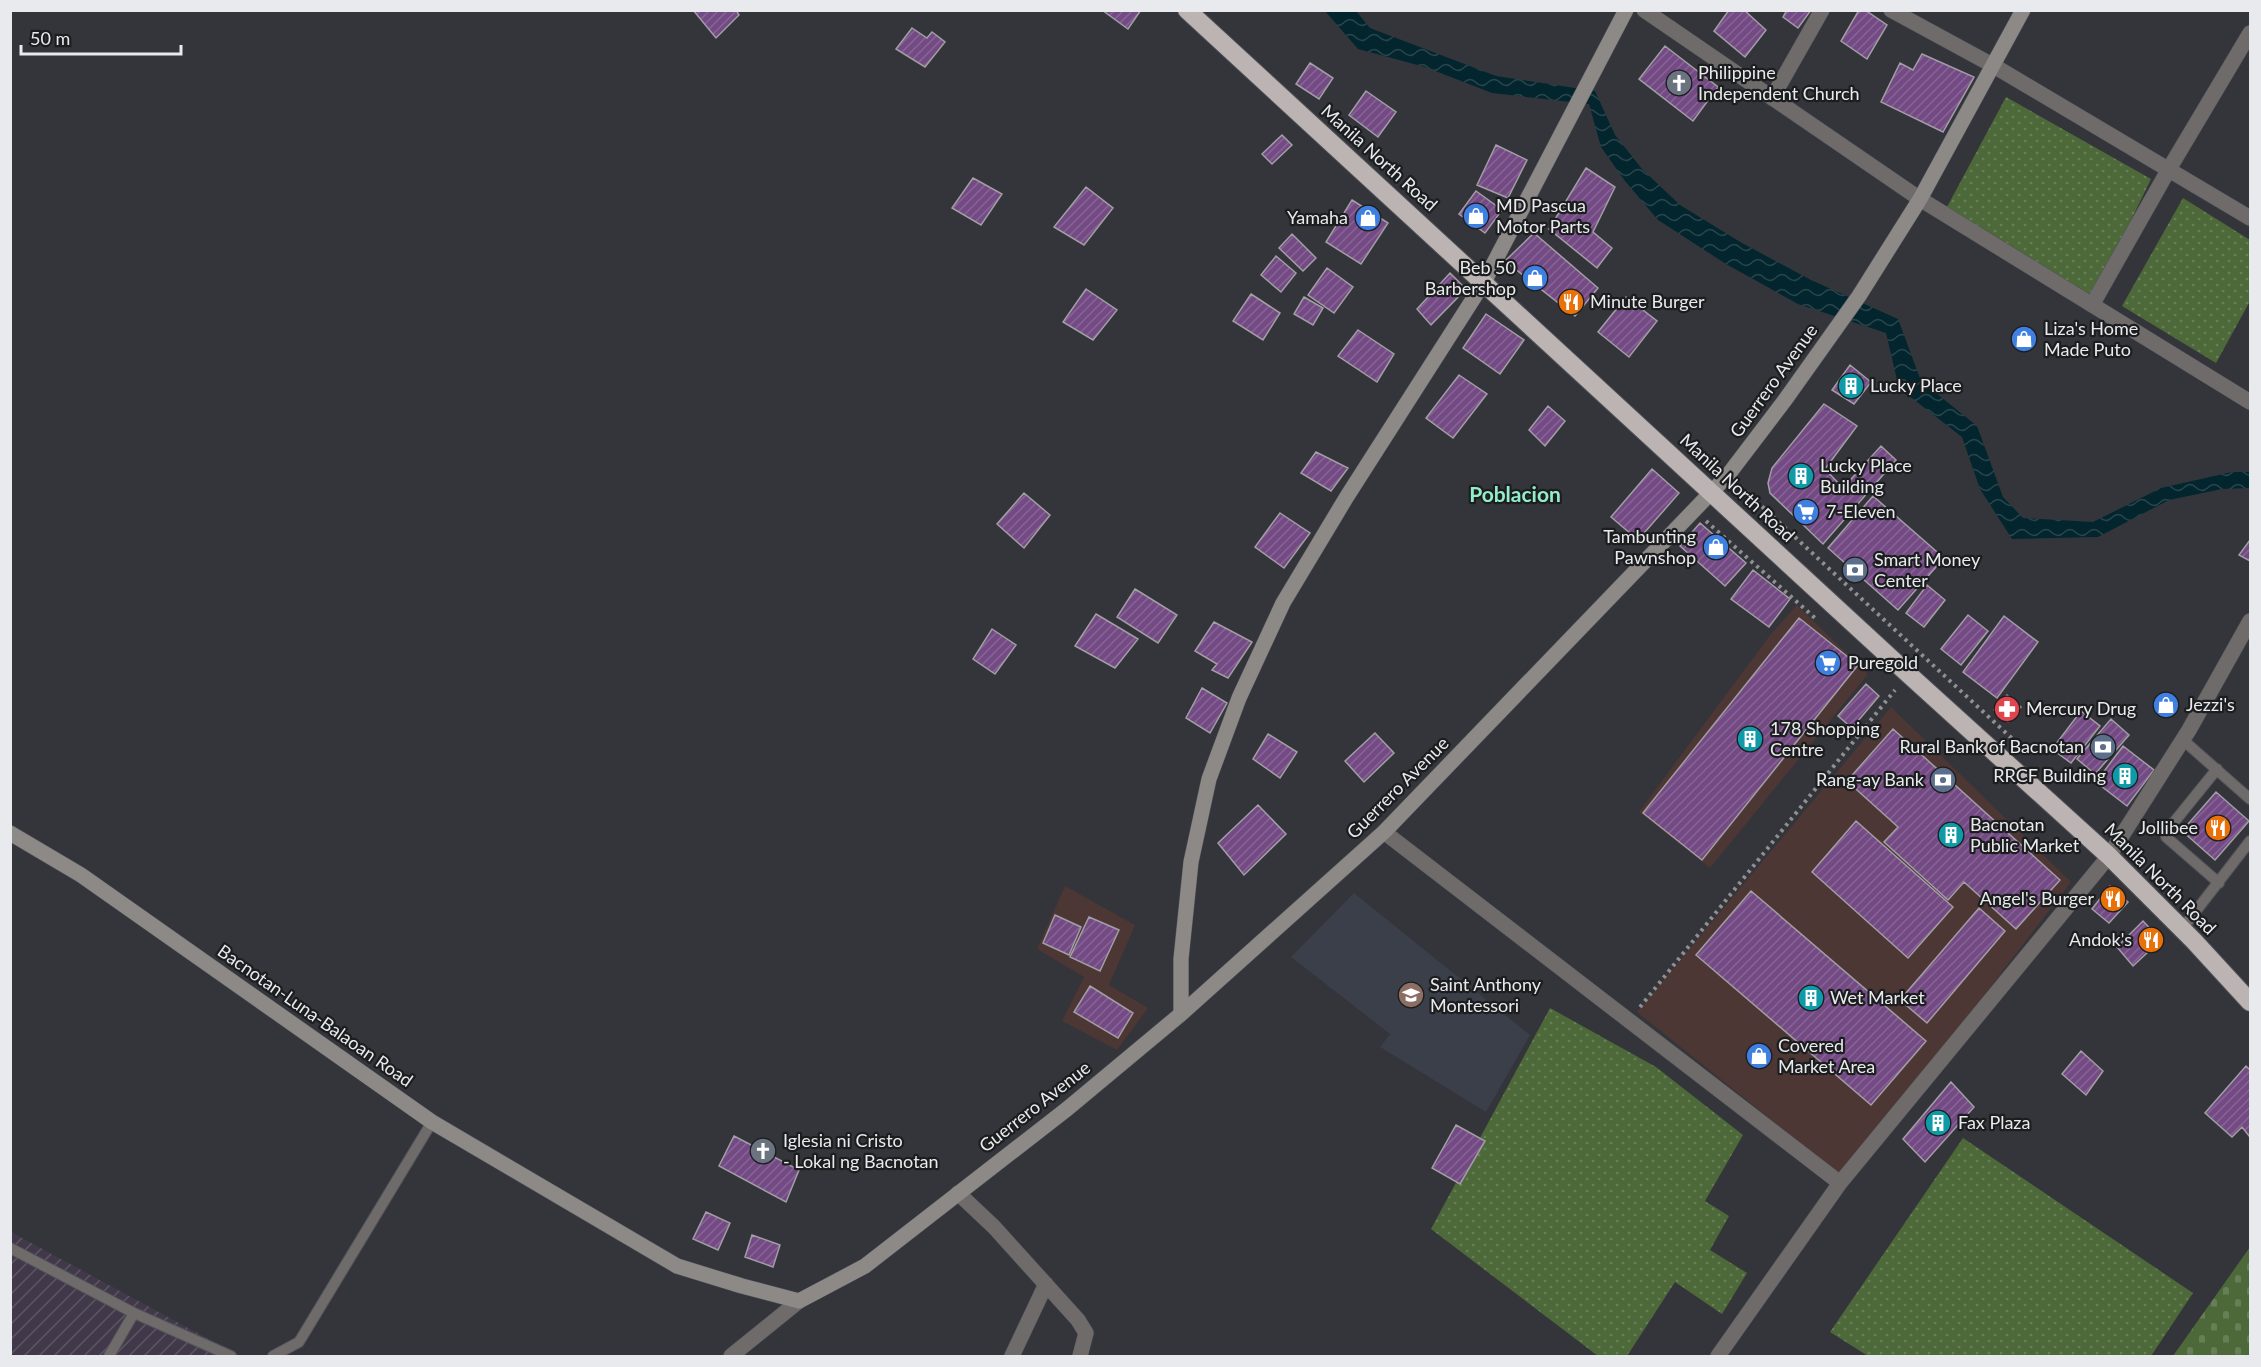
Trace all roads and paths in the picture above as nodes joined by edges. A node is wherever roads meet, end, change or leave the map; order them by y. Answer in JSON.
{"nodes":[{"id":1,"x":1187,"y":10,"type":"edge"},
{"id":2,"x":1626,"y":10,"type":"edge"},
{"id":3,"x":1644,"y":10,"type":"edge"},
{"id":4,"x":1822,"y":10,"type":"edge"},
{"id":5,"x":1891,"y":10,"type":"edge"},
{"id":6,"x":2023,"y":10,"type":"edge"},
{"id":7,"x":2250,"y":33,"type":"edge"},
{"id":8,"x":1994,"y":66,"type":"junction"},
{"id":9,"x":1772,"y":98,"type":"junction"},
{"id":10,"x":2169,"y":169,"type":"junction"},
{"id":11,"x":1920,"y":199,"type":"junction"},
{"id":12,"x":2250,"y":218,"type":"edge"},
{"id":13,"x":1484,"y":282,"type":"junction"},
{"id":14,"x":2092,"y":305,"type":"junction"},
{"id":15,"x":2250,"y":402,"type":"edge"},
{"id":16,"x":1728,"y":475,"type":"junction"},
{"id":17,"x":1711,"y":493,"type":"junction"},
{"id":18,"x":1695,"y":510,"type":"junction"},
{"id":19,"x":2250,"y":621,"type":"edge"},
{"id":20,"x":1824,"y":626,"type":"dead end"},
{"id":21,"x":1895,"y":690,"type":"dead end"},
{"id":22,"x":2182,"y":740,"type":"junction"},
{"id":23,"x":2025,"y":750,"type":"dead end"},
{"id":24,"x":2217,"y":769,"type":"junction"},
{"id":25,"x":2250,"y":799,"type":"edge"},
{"id":26,"x":1384,"y":832,"type":"junction"},
{"id":27,"x":10,"y":833,"type":"edge"},
{"id":28,"x":2250,"y":841,"type":"edge"},
{"id":29,"x":2109,"y":856,"type":"junction"},
{"id":30,"x":2219,"y":883,"type":"junction"},
{"id":31,"x":2182,"y":929,"type":"junction"},
{"id":32,"x":2250,"y":1002,"type":"edge"},
{"id":33,"x":1181,"y":1014,"type":"junction"},
{"id":34,"x":1629,"y":1022,"type":"junction"},
{"id":35,"x":432,"y":1122,"type":"junction"},
{"id":36,"x":1840,"y":1183,"type":"junction"},
{"id":37,"x":958,"y":1193,"type":"junction"},
{"id":38,"x":10,"y":1248,"type":"edge"},
{"id":39,"x":1046,"y":1284,"type":"junction"},
{"id":40,"x":799,"y":1301,"type":"junction"},
{"id":41,"x":134,"y":1313,"type":"junction"},
{"id":42,"x":109,"y":1356,"type":"edge"},
{"id":43,"x":231,"y":1356,"type":"edge"},
{"id":44,"x":273,"y":1356,"type":"edge"},
{"id":45,"x":731,"y":1356,"type":"edge"},
{"id":46,"x":1012,"y":1356,"type":"edge"},
{"id":47,"x":1080,"y":1356,"type":"edge"},
{"id":48,"x":1718,"y":1356,"type":"edge"}],
"edges":[{"from":1,"to":13,"type":"highway","name":"Manila North Road"},
{"from":2,"to":13,"type":"main road"},
{"from":3,"to":9,"type":"street"},
{"from":4,"to":9,"type":"street"},
{"from":5,"to":8,"type":"street"},
{"from":6,"to":8,"type":"main road","name":"Guerrero Avenue"},
{"from":7,"to":10,"type":"street"},
{"from":8,"to":10,"type":"street"},
{"from":8,"to":11,"type":"main road","name":"Guerrero Avenue"},
{"from":9,"to":11,"type":"street"},
{"from":10,"to":12,"type":"street"},
{"from":10,"to":14,"type":"street"},
{"from":11,"to":14,"type":"street"},
{"from":11,"to":16,"type":"main road","name":"Guerrero Avenue"},
{"from":13,"to":17,"type":"highway","name":"Manila North Road"},
{"from":13,"to":33,"type":"main road"},
{"from":14,"to":15,"type":"street"},
{"from":16,"to":17,"type":"main road","name":"Guerrero Avenue"},
{"from":16,"to":23,"type":"path"},
{"from":17,"to":18,"type":"main road","name":"Guerrero Avenue"},
{"from":17,"to":29,"type":"highway","name":"Manila North Road"},
{"from":18,"to":20,"type":"path"},
{"from":18,"to":26,"type":"main road","name":"Guerrero Avenue"},
{"from":19,"to":22,"type":"street"},
{"from":21,"to":34,"type":"path"},
{"from":22,"to":24,"type":"lane"},
{"from":22,"to":29,"type":"street"},
{"from":24,"to":25,"type":"lane"},
{"from":24,"to":30,"type":"lane"},
{"from":26,"to":33,"type":"main road","name":"Guerrero Avenue"},
{"from":26,"to":34,"type":"street"},
{"from":27,"to":35,"type":"main road","name":"Bacnotan-Luna-Balaoan Road"},
{"from":28,"to":30,"type":"lane"},
{"from":29,"to":31,"type":"highway","name":"Manila North Road"},
{"from":29,"to":36,"type":"street"},
{"from":30,"to":31,"type":"lane"},
{"from":31,"to":32,"type":"highway","name":"Manila North Road"},
{"from":33,"to":37,"type":"main road","name":"Guerrero Avenue"},
{"from":34,"to":36,"type":"street"},
{"from":35,"to":40,"type":"main road","name":"Bacnotan-Luna-Balaoan Road"},
{"from":35,"to":44,"type":"lane"},
{"from":36,"to":48,"type":"street"},
{"from":37,"to":39,"type":"street"},
{"from":37,"to":40,"type":"main road","name":"Guerrero Avenue"},
{"from":38,"to":41,"type":"lane"},
{"from":39,"to":46,"type":"street"},
{"from":39,"to":47,"type":"street"},
{"from":40,"to":45,"type":"street"},
{"from":41,"to":42,"type":"lane"},
{"from":41,"to":43,"type":"lane"}]}
